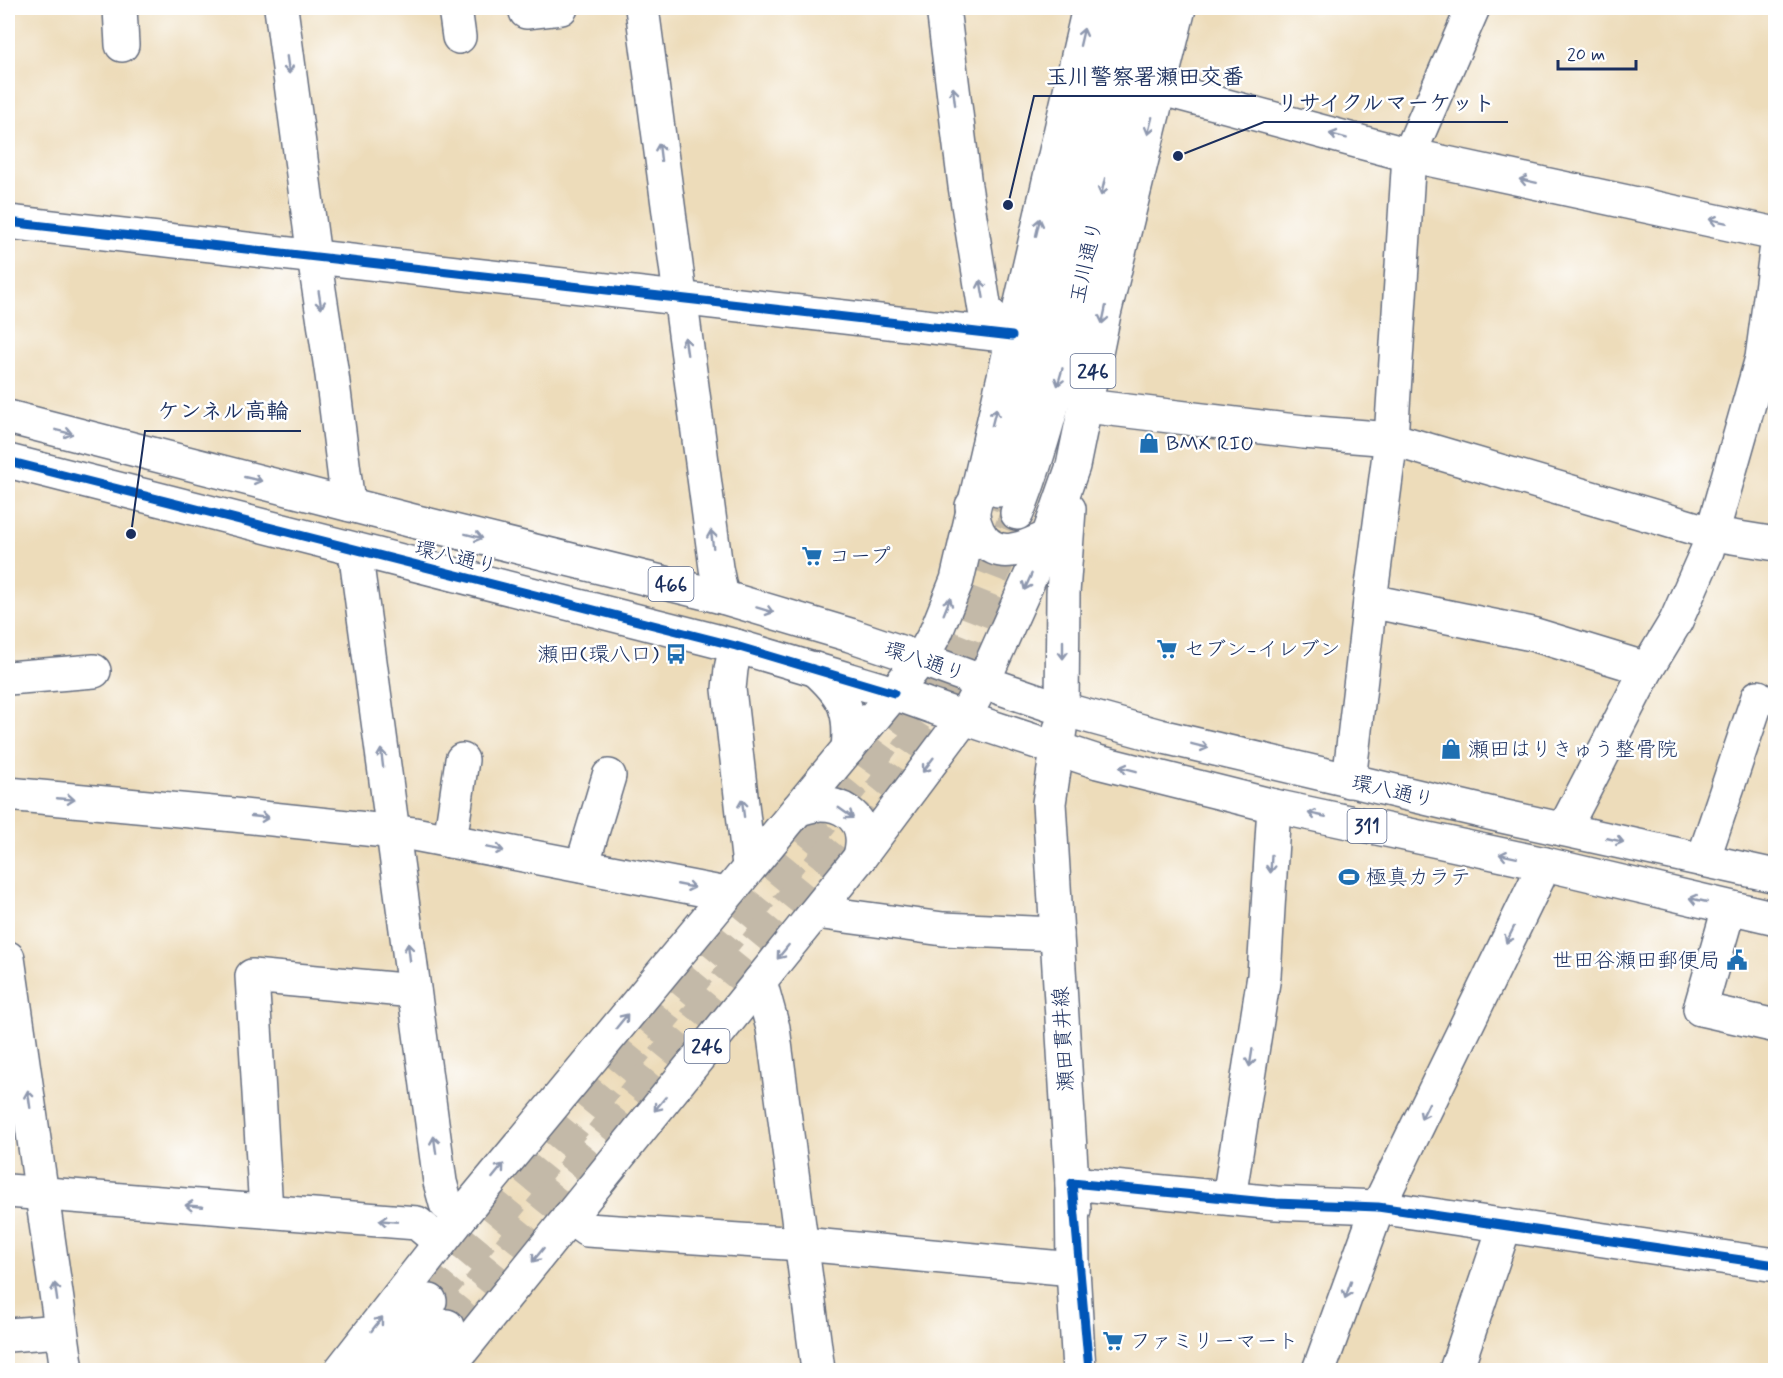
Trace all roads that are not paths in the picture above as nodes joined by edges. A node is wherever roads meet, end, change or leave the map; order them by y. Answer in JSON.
{"nodes":[{"id":1,"x":120,"y":8,"type":"edge"},
{"id":2,"x":281,"y":8,"type":"edge"},
{"id":3,"x":561,"y":8,"type":"edge"},
{"id":4,"x":642,"y":8,"type":"edge"},
{"id":5,"x":943,"y":8,"type":"edge"},
{"id":6,"x":1089,"y":8,"type":"edge"},
{"id":7,"x":1118,"y":8,"type":"edge"},
{"id":8,"x":1146,"y":8,"type":"edge"},
{"id":9,"x":1179,"y":8,"type":"edge"},
{"id":10,"x":1473,"y":8,"type":"edge"},
{"id":11,"x":526,"y":12,"type":"dead end"},
{"id":12,"x":122,"y":45,"type":"dead end"},
{"id":13,"x":1159,"y":88,"type":"junction"},
{"id":14,"x":1409,"y":155,"type":"junction"},
{"id":15,"x":8,"y":222,"type":"edge"},
{"id":16,"x":1776,"y":234,"type":"edge"},
{"id":17,"x":1776,"y":252,"type":"edge"},
{"id":18,"x":314,"y":257,"type":"junction"},
{"id":19,"x":679,"y":298,"type":"junction"},
{"id":20,"x":1012,"y":336,"type":"junction"},
{"id":21,"x":1770,"y":343,"type":"edge"},
{"id":22,"x":1086,"y":406,"type":"junction"},
{"id":23,"x":8,"y":417,"type":"edge"},
{"id":24,"x":1391,"y":439,"type":"junction"},
{"id":25,"x":8,"y":461,"type":"edge"},
{"id":26,"x":1073,"y":466,"type":"junction"},
{"id":27,"x":348,"y":504,"type":"junction"},
{"id":28,"x":994,"y":508,"type":"junction"},
{"id":29,"x":1714,"y":534,"type":"junction"},
{"id":30,"x":1048,"y":537,"type":"junction"},
{"id":31,"x":1776,"y":544,"type":"edge"},
{"id":32,"x":355,"y":550,"type":"junction"},
{"id":33,"x":722,"y":597,"type":"junction"},
{"id":34,"x":1370,"y":601,"type":"junction"},
{"id":35,"x":736,"y":646,"type":"junction"},
{"id":36,"x":921,"y":658,"type":"junction"},
{"id":37,"x":815,"y":669,"type":"junction"},
{"id":38,"x":1647,"y":669,"type":"junction"},
{"id":39,"x":94,"y":671,"type":"dead end"},
{"id":40,"x":8,"y":678,"type":"edge"},
{"id":41,"x":983,"y":682,"type":"junction"},
{"id":42,"x":894,"y":693,"type":"junction"},
{"id":43,"x":1758,"y":698,"type":"dead end"},
{"id":44,"x":1062,"y":710,"type":"junction"},
{"id":45,"x":964,"y":718,"type":"junction"},
{"id":46,"x":848,"y":749,"type":"junction"},
{"id":47,"x":1057,"y":749,"type":"junction"},
{"id":48,"x":462,"y":760,"type":"dead end"},
{"id":49,"x":609,"y":776,"type":"dead end"},
{"id":50,"x":1349,"y":781,"type":"junction"},
{"id":51,"x":8,"y":794,"type":"edge"},
{"id":52,"x":1274,"y":806,"type":"junction"},
{"id":53,"x":798,"y":809,"type":"junction"},
{"id":54,"x":1564,"y":829,"type":"junction"},
{"id":55,"x":392,"y":831,"type":"junction"},
{"id":56,"x":450,"y":841,"type":"junction"},
{"id":57,"x":860,"y":857,"type":"junction"},
{"id":58,"x":1703,"y":860,"type":"junction"},
{"id":59,"x":1545,"y":864,"type":"junction"},
{"id":60,"x":582,"y":866,"type":"junction"},
{"id":61,"x":749,"y":866,"type":"junction"},
{"id":62,"x":1776,"y":876,"type":"edge"},
{"id":63,"x":726,"y":894,"type":"junction"},
{"id":64,"x":1729,"y":908,"type":"junction"},
{"id":65,"x":816,"y":912,"type":"junction"},
{"id":66,"x":1776,"y":918,"type":"edge"},
{"id":67,"x":1057,"y":934,"type":"junction"},
{"id":68,"x":8,"y":958,"type":"edge"},
{"id":69,"x":760,"y":981,"type":"junction"},
{"id":70,"x":414,"y":991,"type":"junction"},
{"id":71,"x":1776,"y":1026,"type":"edge"},
{"id":72,"x":1072,"y":1183,"type":"junction"},
{"id":73,"x":8,"y":1191,"type":"edge"},
{"id":74,"x":43,"y":1194,"type":"junction"},
{"id":75,"x":1229,"y":1198,"type":"junction"},
{"id":76,"x":1378,"y":1207,"type":"junction"},
{"id":77,"x":266,"y":1211,"type":"junction"},
{"id":78,"x":462,"y":1215,"type":"junction"},
{"id":79,"x":569,"y":1217,"type":"junction"},
{"id":80,"x":1505,"y":1225,"type":"junction"},
{"id":81,"x":440,"y":1242,"type":"junction"},
{"id":82,"x":802,"y":1245,"type":"junction"},
{"id":83,"x":1776,"y":1265,"type":"edge"},
{"id":84,"x":1073,"y":1269,"type":"junction"},
{"id":85,"x":61,"y":1331,"type":"junction"},
{"id":86,"x":8,"y":1335,"type":"edge"},
{"id":87,"x":67,"y":1371,"type":"edge"},
{"id":88,"x":341,"y":1371,"type":"edge"},
{"id":89,"x":373,"y":1371,"type":"edge"},
{"id":90,"x":412,"y":1371,"type":"edge"},
{"id":91,"x":446,"y":1371,"type":"edge"},
{"id":92,"x":818,"y":1371,"type":"edge"},
{"id":93,"x":1079,"y":1371,"type":"edge"},
{"id":94,"x":1089,"y":1371,"type":"edge"},
{"id":95,"x":1318,"y":1371,"type":"edge"},
{"id":96,"x":1456,"y":1371,"type":"edge"}],
"edges":[{"from":1,"to":12,"type":"main road"},
{"from":2,"to":18,"type":"main road","one_way":true},
{"from":3,"to":11,"type":"main road"},
{"from":19,"to":4,"type":"main road","one_way":true},
{"from":20,"to":5,"type":"main road","one_way":true},
{"from":20,"to":6,"type":"main road","number":"246","one_way":true},
{"from":7,"to":28,"type":"main road","name":"玉川通り","number":"246"},
{"from":8,"to":28,"type":"main road","name":"玉川通り","number":"246","one_way":true},
{"from":9,"to":13,"type":"main road","number":"246"},
{"from":10,"to":14,"type":"main road"},
{"from":14,"to":13,"type":"main road","one_way":true},
{"from":13,"to":22,"type":"main road","number":"246","one_way":true},
{"from":16,"to":14,"type":"main road","one_way":true},
{"from":14,"to":24,"type":"main road"},
{"from":15,"to":18,"type":"main road"},
{"from":17,"to":21,"type":"main road"},
{"from":18,"to":19,"type":"main road"},
{"from":18,"to":27,"type":"main road","one_way":true},
{"from":19,"to":20,"type":"main road"},
{"from":33,"to":19,"type":"main road","one_way":true},
{"from":28,"to":20,"type":"main road","number":"246","one_way":true},
{"from":21,"to":29,"type":"main road"},
{"from":22,"to":24,"type":"main road"},
{"from":22,"to":26,"type":"main road","number":"246"},
{"from":23,"to":27,"type":"main road","name":"環八通り","number":"466","one_way":true},
{"from":24,"to":29,"type":"main road"},
{"from":24,"to":34,"type":"main road"},
{"from":25,"to":32,"type":"main road","name":"環八通り","number":"466"},
{"from":26,"to":30,"type":"main road","number":"246"},
{"from":26,"to":44,"type":"main road","name":"瀬田貫井線","one_way":true},
{"from":27,"to":33,"type":"main road","name":"環八通り","number":"466","one_way":true},
{"from":28,"to":30,"type":"main road"},
{"from":36,"to":28,"type":"main road","number":"246","one_way":true},
{"from":29,"to":31,"type":"main road"},
{"from":29,"to":38,"type":"main road"},
{"from":30,"to":41,"type":"main road","number":"246","one_way":true},
{"from":32,"to":35,"type":"main road","name":"環八通り","number":"466"},
{"from":55,"to":32,"type":"main road","one_way":true},
{"from":33,"to":36,"type":"main road","name":"環八通り","number":"466","one_way":true},
{"from":34,"to":38,"type":"main road"},
{"from":34,"to":50,"type":"main road"},
{"from":35,"to":37,"type":"main road","name":"環八通り","number":"466"},
{"from":61,"to":35,"type":"main road","one_way":true},
{"from":36,"to":41,"type":"main road","name":"環八通り","number":"466"},
{"from":36,"to":42,"type":"main road","number":"246"},
{"from":37,"to":42,"type":"main road","name":"環八通り","number":"466"},
{"from":37,"to":46,"type":"main road"},
{"from":38,"to":54,"type":"main road"},
{"from":39,"to":40,"type":"main road"},
{"from":41,"to":44,"type":"main road","name":"環八通り","number":"311"},
{"from":41,"to":45,"type":"main road","number":"246"},
{"from":42,"to":45,"type":"main road","name":"環八通り","number":"466"},
{"from":42,"to":46,"type":"main road","number":"246"},
{"from":43,"to":58,"type":"main road"},
{"from":44,"to":47,"type":"main road","name":"瀬田貫井線"},
{"from":44,"to":50,"type":"main road","name":"環八通り","number":"311","one_way":true},
{"from":45,"to":47,"type":"main road","name":"環八通り","number":"311"},
{"from":45,"to":57,"type":"main road","number":"246","one_way":true},
{"from":46,"to":53,"type":"main road","number":"246"},
{"from":52,"to":47,"type":"main road","name":"環八通り","number":"311","one_way":true},
{"from":47,"to":67,"type":"main road","name":"瀬田貫井線"},
{"from":48,"to":56,"type":"main road"},
{"from":49,"to":60,"type":"main road"},
{"from":50,"to":54,"type":"main road","name":"環八通り","number":"311"},
{"from":51,"to":55,"type":"main road","one_way":true},
{"from":59,"to":52,"type":"main road","name":"環八通り","number":"311","one_way":true},
{"from":52,"to":75,"type":"main road","one_way":true},
{"from":53,"to":57,"type":"main road","one_way":true},
{"from":53,"to":61,"type":"main road","number":"246"},
{"from":54,"to":58,"type":"main road","name":"環八通り","number":"311","one_way":true},
{"from":55,"to":56,"type":"main road"},
{"from":70,"to":55,"type":"main road","one_way":true},
{"from":56,"to":60,"type":"main road","one_way":true},
{"from":57,"to":65,"type":"main road","number":"246"},
{"from":58,"to":62,"type":"main road","name":"環八通り","number":"311"},
{"from":64,"to":59,"type":"main road","name":"環八通り","number":"311","one_way":true},
{"from":59,"to":76,"type":"main road","one_way":true},
{"from":60,"to":63,"type":"main road","one_way":true},
{"from":61,"to":63,"type":"main road","number":"246"},
{"from":78,"to":63,"type":"main road","number":"246","one_way":true},
{"from":64,"to":66,"type":"main road","name":"環八通り","number":"311"},
{"from":64,"to":71,"type":"main road"},
{"from":65,"to":67,"type":"main road"},
{"from":65,"to":69,"type":"main road","number":"246","one_way":true},
{"from":67,"to":72,"type":"main road","name":"瀬田貫井線"},
{"from":74,"to":68,"type":"main road","one_way":true},
{"from":69,"to":79,"type":"main road","number":"246","one_way":true},
{"from":69,"to":82,"type":"main road"},
{"from":70,"to":77,"type":"main road"},
{"from":78,"to":70,"type":"main road","one_way":true},
{"from":72,"to":75,"type":"main road"},
{"from":72,"to":84,"type":"main road","name":"瀬田貫井線"},
{"from":72,"to":94,"type":"main road"},
{"from":73,"to":74,"type":"main road"},
{"from":77,"to":74,"type":"main road","one_way":true},
{"from":85,"to":74,"type":"main road","one_way":true},
{"from":75,"to":76,"type":"main road"},
{"from":76,"to":80,"type":"main road"},
{"from":76,"to":95,"type":"main road","one_way":true},
{"from":81,"to":77,"type":"main road","one_way":true},
{"from":78,"to":81,"type":"main road","number":"246"},
{"from":79,"to":82,"type":"main road"},
{"from":79,"to":91,"type":"main road","number":"246","one_way":true},
{"from":80,"to":83,"type":"main road"},
{"from":80,"to":96,"type":"main road"},
{"from":88,"to":81,"type":"main road","number":"246","one_way":true},
{"from":82,"to":84,"type":"main road"},
{"from":82,"to":92,"type":"main road"},
{"from":84,"to":93,"type":"main road","name":"瀬田貫井線"},
{"from":85,"to":86,"type":"main road"},
{"from":85,"to":87,"type":"main road"},
{"from":89,"to":90,"type":"main road"}]}
